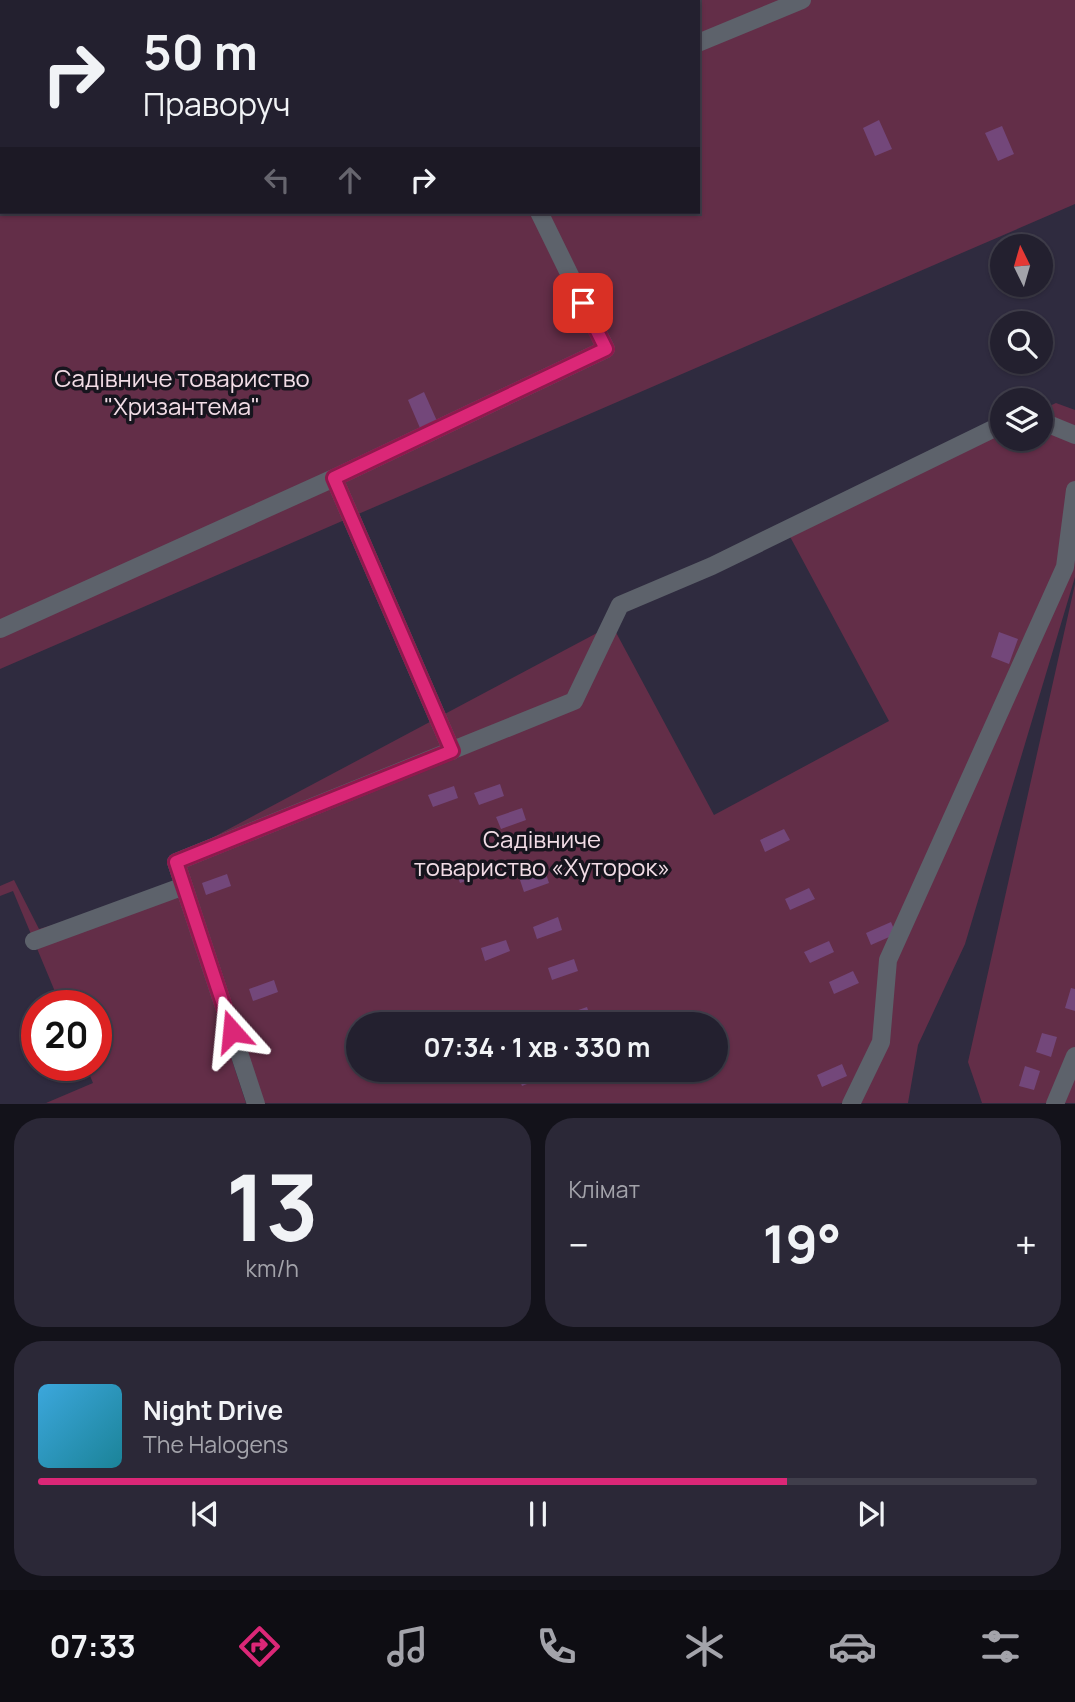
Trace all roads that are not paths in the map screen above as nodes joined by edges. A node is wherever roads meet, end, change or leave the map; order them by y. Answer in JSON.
{"nodes":[{"id":1,"x":802,"y":0,"type":"edge"},
{"id":2,"x":700,"y":42,"type":"edge"},
{"id":3,"x":540,"y":214,"type":"edge"},
{"id":4,"x":1053,"y":426,"type":"edge"},
{"id":5,"x":990,"y":430,"type":"edge"},
{"id":6,"x":1075,"y":435,"type":"edge"},
{"id":7,"x":334,"y":478,"type":"junction"},
{"id":8,"x":1075,"y":490,"type":"edge"},
{"id":9,"x":0,"y":629,"type":"edge"},
{"id":10,"x":452,"y":751,"type":"junction"},
{"id":11,"x":184,"y":886,"type":"junction"},
{"id":12,"x":34,"y":941,"type":"dead end"},
{"id":13,"x":1075,"y":1056,"type":"edge"},
{"id":14,"x":256,"y":1104,"type":"edge"},
{"id":15,"x":851,"y":1104,"type":"edge"},
{"id":16,"x":1055,"y":1104,"type":"edge"}],
"edges":[{"from":1,"to":2,"type":"street"},
{"from":3,"to":7,"type":"street"},
{"from":4,"to":6,"type":"street"},
{"from":5,"to":10,"type":"street"},
{"from":7,"to":9,"type":"street"},
{"from":7,"to":10,"type":"street"},
{"from":8,"to":15,"type":"street"},
{"from":10,"to":11,"type":"street"},
{"from":11,"to":12,"type":"street"},
{"from":11,"to":14,"type":"street"},
{"from":13,"to":16,"type":"street"}]}
